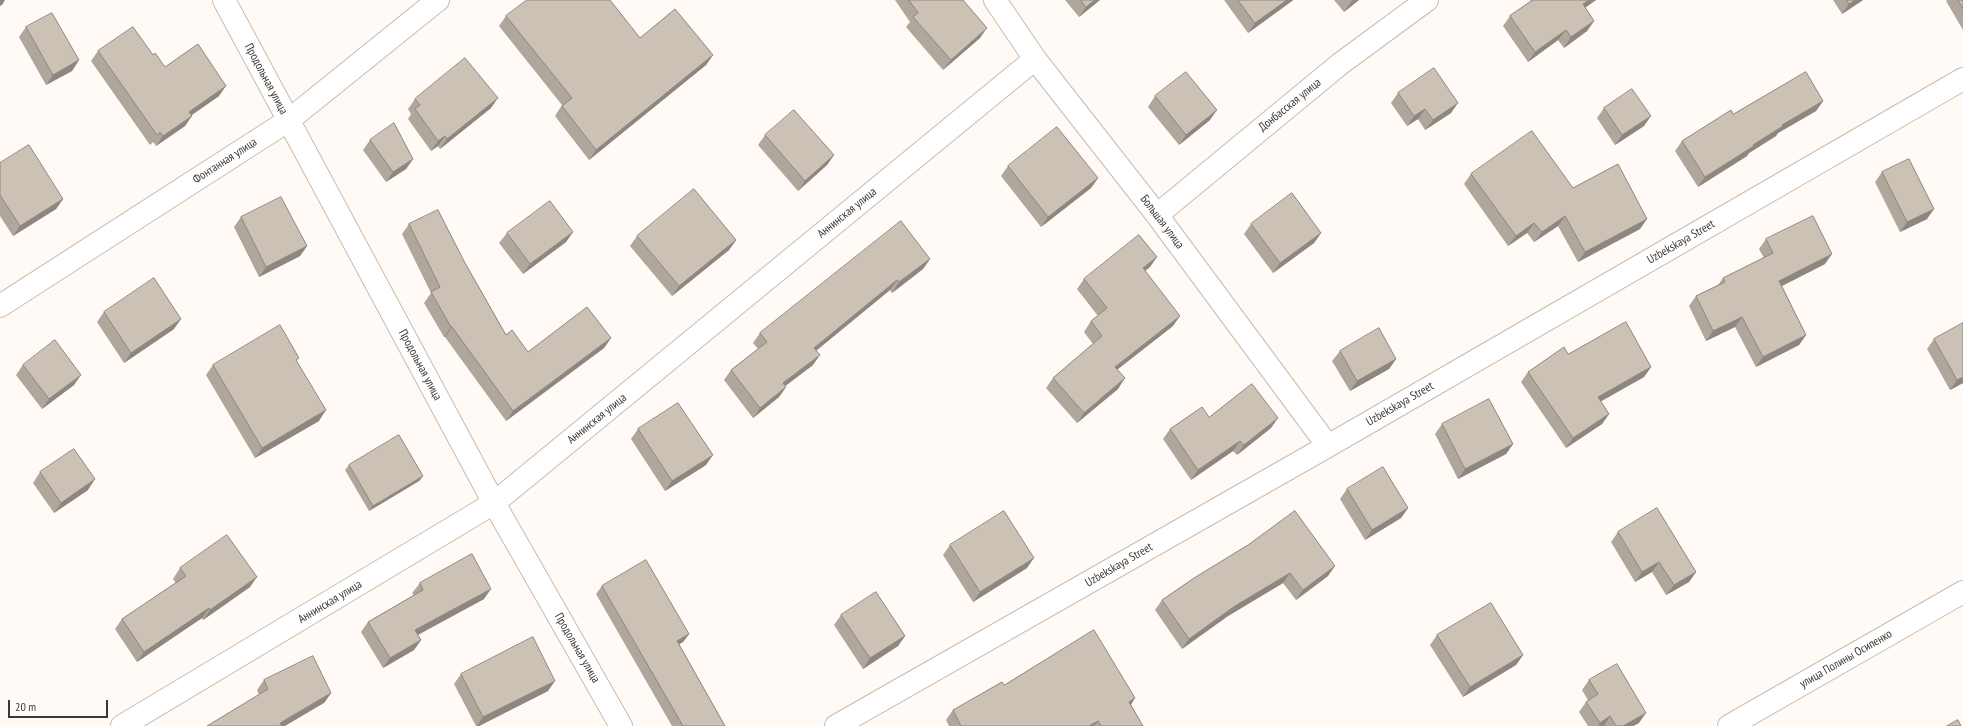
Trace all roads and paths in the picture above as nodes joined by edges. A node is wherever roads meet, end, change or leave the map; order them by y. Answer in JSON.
{"nodes":[{"id":1,"x":224,"y":0,"type":"edge"},
{"id":2,"x":438,"y":0,"type":"edge"},
{"id":3,"x":995,"y":0,"type":"edge"},
{"id":4,"x":1428,"y":0,"type":"edge"},
{"id":5,"x":1035,"y":60,"type":"junction"},
{"id":6,"x":1963,"y":79,"type":"edge"},
{"id":7,"x":289,"y":120,"type":"junction"},
{"id":8,"x":1157,"y":215,"type":"junction"},
{"id":9,"x":0,"y":306,"type":"edge"},
{"id":10,"x":1328,"y":446,"type":"junction"},
{"id":11,"x":494,"y":504,"type":"junction"},
{"id":12,"x":1963,"y":592,"type":"edge"},
{"id":13,"x":122,"y":726,"type":"edge"},
{"id":14,"x":621,"y":726,"type":"edge"},
{"id":15,"x":836,"y":726,"type":"edge"},
{"id":16,"x":1728,"y":726,"type":"edge"}],
"edges":[{"from":1,"to":7,"type":"street","name":"Продольная улица"},
{"from":2,"to":7,"type":"street","name":"Фонтанная улица"},
{"from":3,"to":5,"type":"street","name":"Большая улица"},
{"from":4,"to":8,"type":"street","name":"Донбасская улица"},
{"from":5,"to":8,"type":"street","name":"Большая улица"},
{"from":5,"to":11,"type":"street","name":"Аннинская улица"},
{"from":6,"to":10,"type":"street","name":"Uzbekskaya Street"},
{"from":7,"to":9,"type":"street","name":"Фонтанная улица"},
{"from":7,"to":11,"type":"street","name":"Продольная улица"},
{"from":8,"to":10,"type":"street","name":"Большая улица"},
{"from":10,"to":15,"type":"street","name":"Uzbekskaya Street"},
{"from":11,"to":13,"type":"street","name":"Аннинская улица"},
{"from":11,"to":14,"type":"street","name":"Продольная улица"},
{"from":12,"to":16,"type":"street","name":"улица Полины Осипенко"}]}
